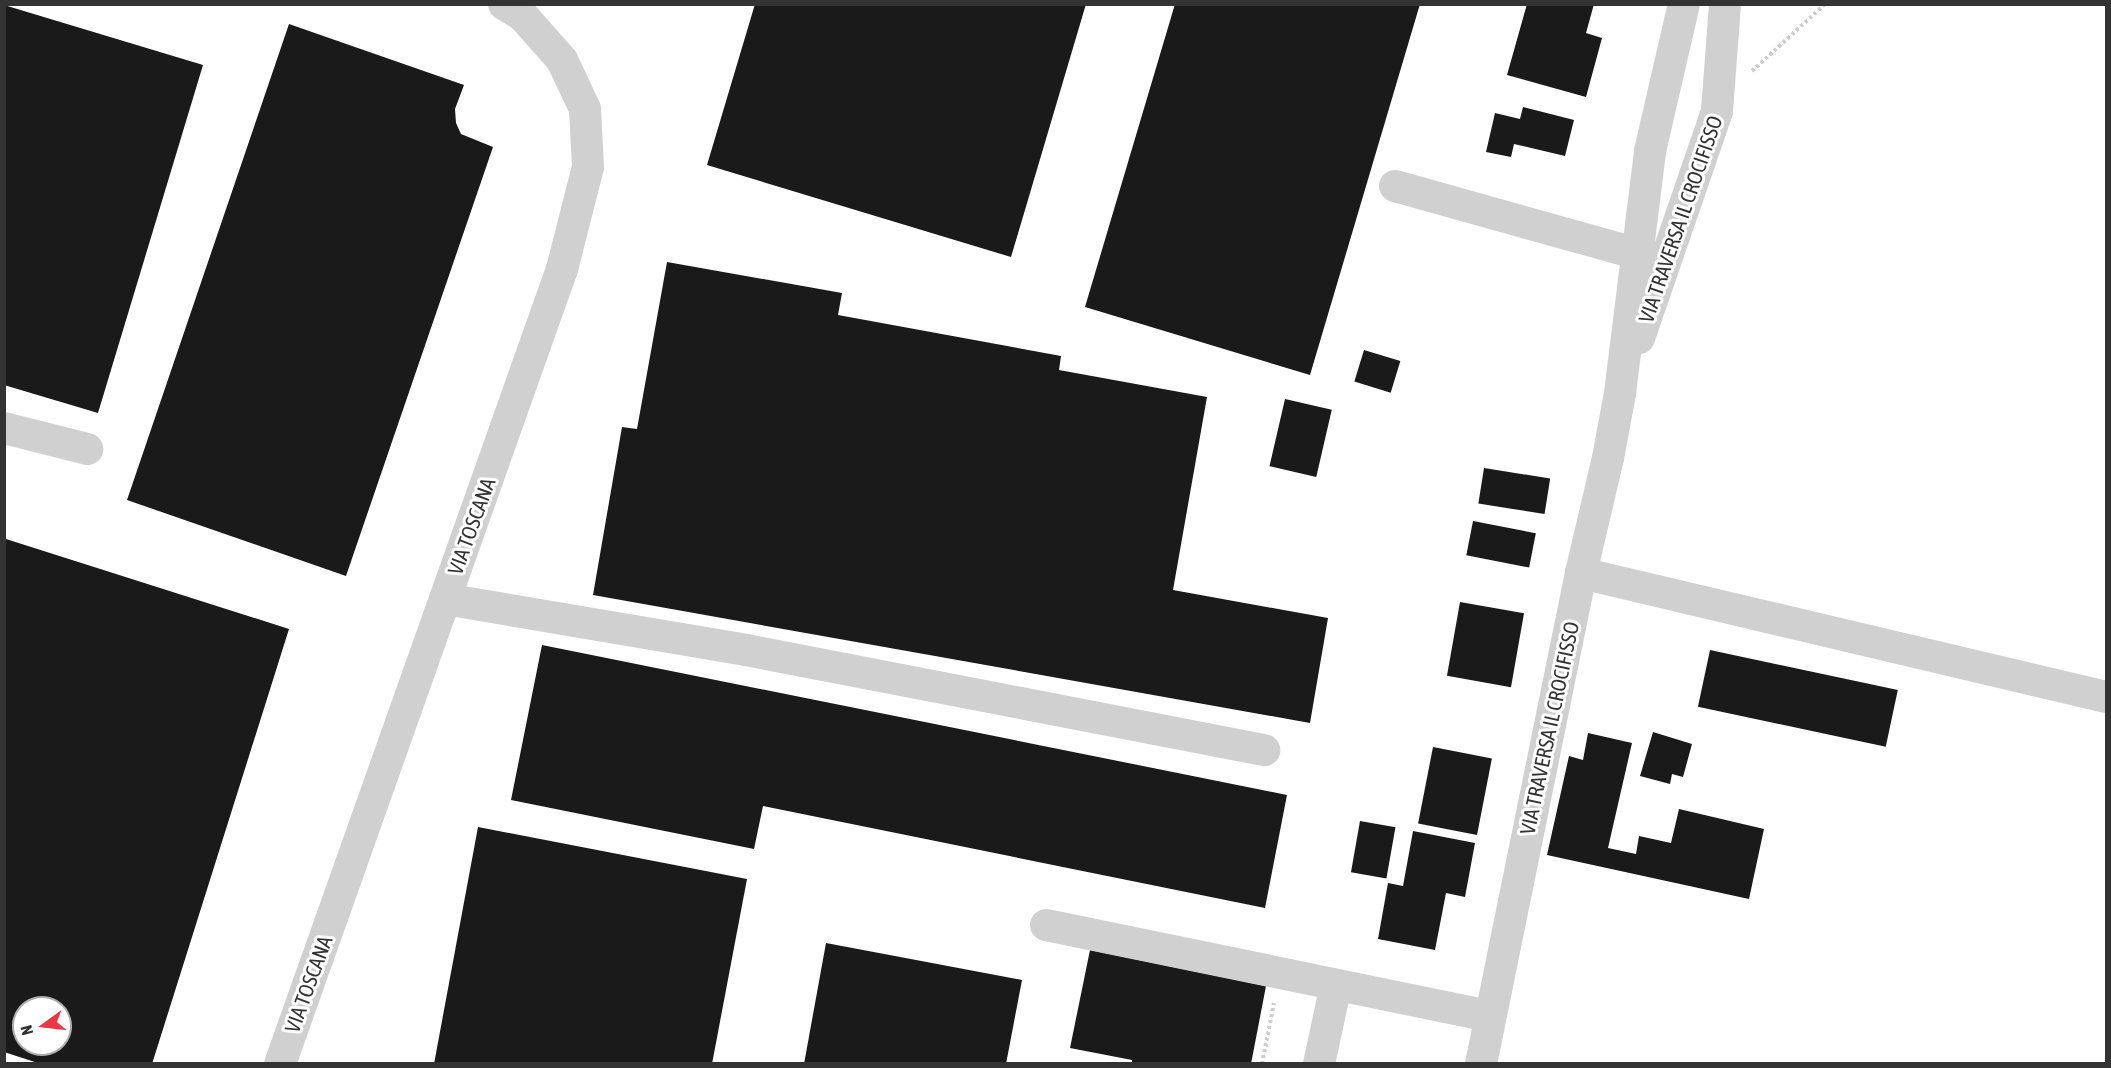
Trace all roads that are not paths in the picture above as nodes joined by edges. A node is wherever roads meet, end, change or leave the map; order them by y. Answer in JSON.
{"nodes":[{"id":1,"x":504,"y":4,"type":"edge"},
{"id":2,"x":1684,"y":4,"type":"edge"},
{"id":3,"x":1725,"y":4,"type":"edge"},
{"id":4,"x":1650,"y":151,"type":"junction"},
{"id":5,"x":1700,"y":162,"type":"junction"},
{"id":6,"x":1395,"y":186,"type":"dead end"},
{"id":7,"x":1637,"y":251,"type":"junction"},
{"id":8,"x":1666,"y":262,"type":"junction"},
{"id":9,"x":1620,"y":393,"type":"junction"},
{"id":10,"x":4,"y":428,"type":"edge"},
{"id":11,"x":87,"y":449,"type":"dead end"},
{"id":12,"x":1581,"y":573,"type":"junction"},
{"id":13,"x":445,"y":599,"type":"junction"},
{"id":14,"x":2106,"y":697,"type":"edge"},
{"id":15,"x":1264,"y":750,"type":"dead end"},
{"id":16,"x":1046,"y":925,"type":"dead end"},
{"id":17,"x":1336,"y":985,"type":"junction"},
{"id":18,"x":1490,"y":1017,"type":"junction"},
{"id":19,"x":280,"y":1064,"type":"edge"},
{"id":20,"x":1320,"y":1064,"type":"edge"},
{"id":21,"x":1481,"y":1064,"type":"edge"}],
"edges":[{"from":1,"to":13,"type":"street","name":"VIA TOSCANA"},
{"from":2,"to":4,"type":"street","name":"VIA TRAVERSA IL CROCIFISSO"},
{"from":3,"to":5,"type":"street","name":"VIA TRAVERSA IL CROCIFISSO"},
{"from":4,"to":5,"type":"street"},
{"from":4,"to":7,"type":"street","name":"VIA TRAVERSA IL CROCIFISSO"},
{"from":5,"to":8,"type":"street","name":"VIA TRAVERSA IL CROCIFISSO"},
{"from":6,"to":7,"type":"street"},
{"from":7,"to":8,"type":"street"},
{"from":7,"to":9,"type":"street","name":"VIA TRAVERSA IL CROCIFISSO"},
{"from":8,"to":9,"type":"street","name":"VIA TRAVERSA IL CROCIFISSO"},
{"from":9,"to":12,"type":"street","name":"VIA TRAVERSA IL CROCIFISSO"},
{"from":10,"to":11,"type":"street"},
{"from":12,"to":14,"type":"street"},
{"from":12,"to":18,"type":"street","name":"VIA TRAVERSA IL CROCIFISSO"},
{"from":13,"to":15,"type":"street"},
{"from":13,"to":19,"type":"street","name":"VIA TOSCANA"},
{"from":16,"to":17,"type":"street"},
{"from":17,"to":18,"type":"street"},
{"from":17,"to":20,"type":"street"},
{"from":18,"to":21,"type":"street","name":"VIA TRAVERSA IL CROCIFISSO"}]}
